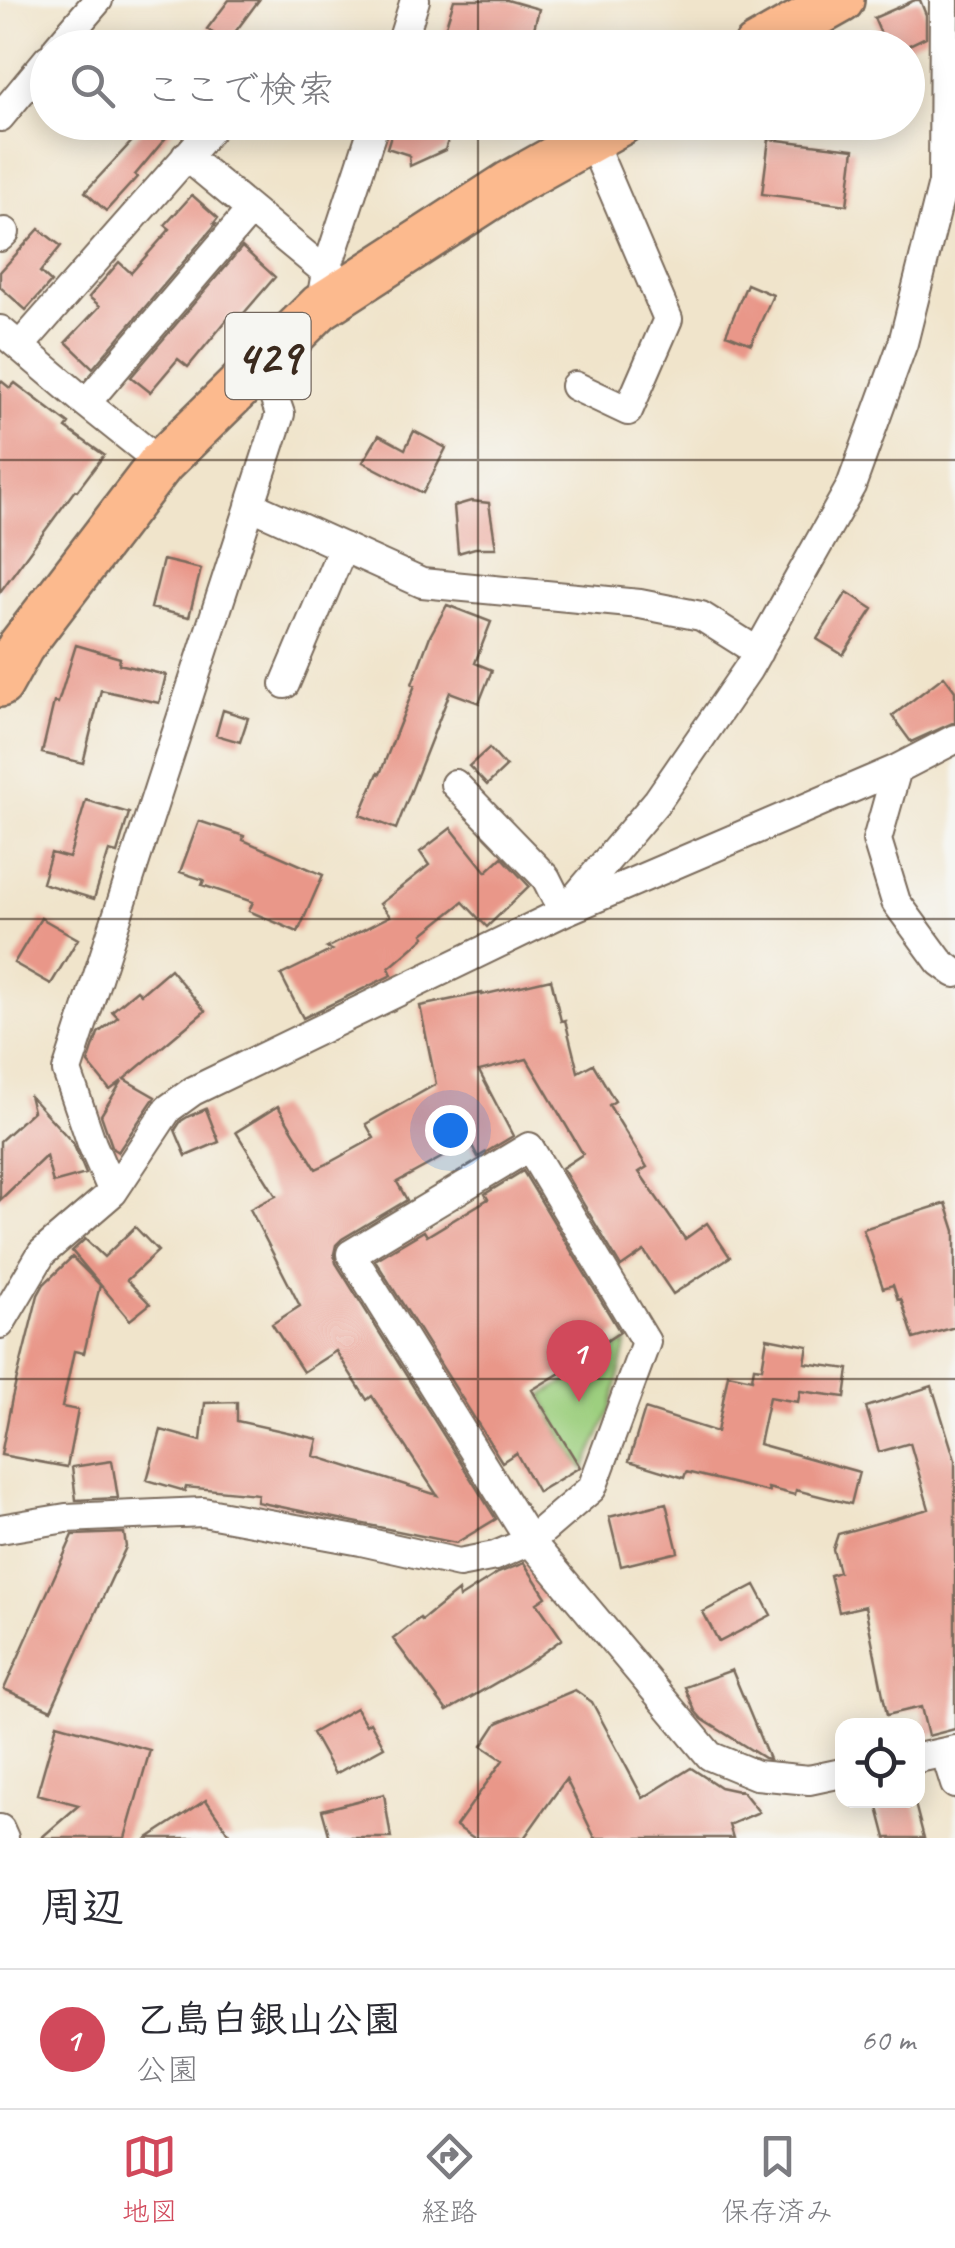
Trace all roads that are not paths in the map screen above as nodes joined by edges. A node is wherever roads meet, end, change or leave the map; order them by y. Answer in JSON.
{"nodes":[{"id":1,"x":98,"y":0,"type":"edge"},
{"id":2,"x":415,"y":0,"type":"edge"},
{"id":3,"x":841,"y":0,"type":"edge"},
{"id":4,"x":944,"y":0,"type":"edge"},
{"id":5,"x":72,"y":30,"type":"edge"},
{"id":6,"x":406,"y":30,"type":"edge"},
{"id":7,"x":788,"y":30,"type":"edge"},
{"id":8,"x":30,"y":82,"type":"edge"},
{"id":9,"x":0,"y":118,"type":"edge"},
{"id":10,"x":201,"y":140,"type":"edge"},
{"id":11,"x":369,"y":140,"type":"edge"},
{"id":12,"x":590,"y":140,"type":"edge"},
{"id":13,"x":609,"y":140,"type":"edge"},
{"id":14,"x":186,"y":156,"type":"junction"},
{"id":15,"x":250,"y":210,"type":"junction"},
{"id":16,"x":323,"y":290,"type":"junction"},
{"id":17,"x":10,"y":338,"type":"edge"},
{"id":18,"x":262,"y":362,"type":"junction"},
{"id":19,"x":575,"y":386,"type":"dead end"},
{"id":20,"x":86,"y":403,"type":"junction"},
{"id":21,"x":161,"y":463,"type":"junction"},
{"id":22,"x":250,"y":505,"type":"junction"},
{"id":23,"x":343,"y":548,"type":"junction"},
{"id":24,"x":758,"y":652,"type":"junction"},
{"id":25,"x":0,"y":684,"type":"edge"},
{"id":26,"x":285,"y":684,"type":"dead end"},
{"id":27,"x":955,"y":740,"type":"edge"},
{"id":28,"x":897,"y":769,"type":"junction"},
{"id":29,"x":455,"y":784,"type":"dead end"},
{"id":30,"x":564,"y":912,"type":"junction"},
{"id":31,"x":955,"y":973,"type":"edge"},
{"id":32,"x":113,"y":1192,"type":"junction"},
{"id":33,"x":0,"y":1324,"type":"edge"},
{"id":34,"x":0,"y":1529,"type":"edge"},
{"id":35,"x":530,"y":1541,"type":"junction"},
{"id":36,"x":939,"y":1754,"type":"edge"},
{"id":37,"x":835,"y":1775,"type":"edge"},
{"id":38,"x":955,"y":1784,"type":"edge"},
{"id":39,"x":0,"y":1829,"type":"edge"},
{"id":40,"x":4,"y":1838,"type":"edge"}],
"edges":[{"from":1,"to":5,"type":"street"},
{"from":2,"to":6,"type":"street"},
{"from":3,"to":7,"type":"highway"},
{"from":4,"to":24,"type":"street"},
{"from":8,"to":9,"type":"street"},
{"from":10,"to":14,"type":"street"},
{"from":11,"to":16,"type":"street"},
{"from":12,"to":16,"type":"highway","number":"429"},
{"from":13,"to":19,"type":"street"},
{"from":14,"to":15,"type":"street"},
{"from":14,"to":17,"type":"street"},
{"from":15,"to":16,"type":"street"},
{"from":15,"to":20,"type":"street"},
{"from":16,"to":18,"type":"highway","number":"429"},
{"from":17,"to":20,"type":"street"},
{"from":18,"to":21,"type":"highway","number":"429"},
{"from":18,"to":22,"type":"street"},
{"from":20,"to":21,"type":"street"},
{"from":21,"to":25,"type":"highway","number":"429"},
{"from":22,"to":23,"type":"street"},
{"from":22,"to":32,"type":"street"},
{"from":23,"to":24,"type":"street"},
{"from":23,"to":26,"type":"street"},
{"from":24,"to":30,"type":"street"},
{"from":27,"to":28,"type":"street"},
{"from":28,"to":30,"type":"street"},
{"from":28,"to":31,"type":"street"},
{"from":29,"to":30,"type":"street"},
{"from":30,"to":32,"type":"street"},
{"from":32,"to":33,"type":"street"},
{"from":34,"to":35,"type":"street"},
{"from":35,"to":35,"type":"street"},
{"from":35,"to":37,"type":"street"},
{"from":36,"to":38,"type":"street"},
{"from":39,"to":40,"type":"street"}]}
